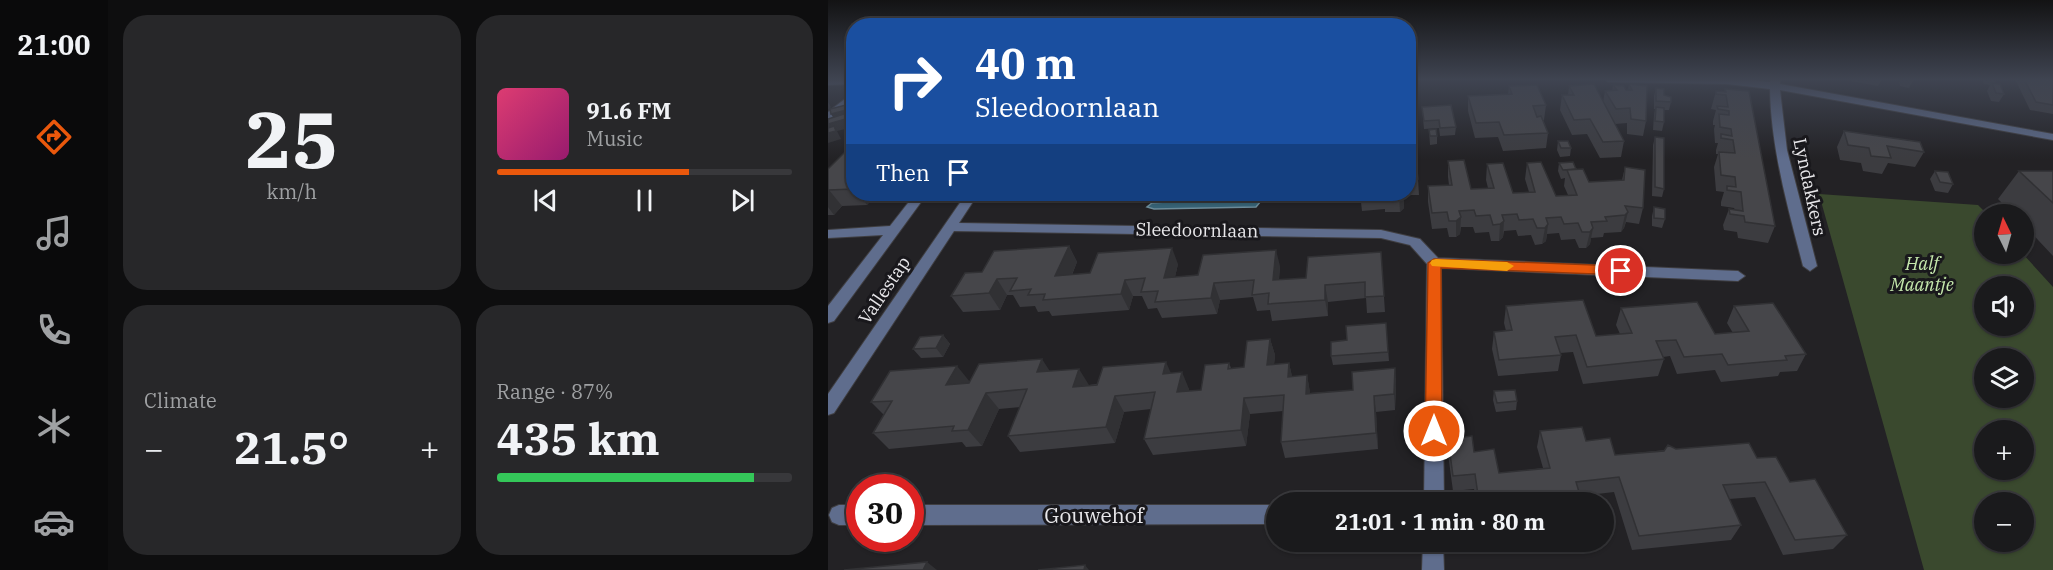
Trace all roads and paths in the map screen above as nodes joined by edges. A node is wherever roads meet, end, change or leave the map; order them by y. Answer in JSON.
{"nodes":[{"id":1,"x":842,"y":106,"type":"edge"},
{"id":2,"x":1777,"y":106,"type":"edge"},
{"id":3,"x":1894,"y":106,"type":"edge"},
{"id":4,"x":828,"y":118,"type":"edge"},
{"id":5,"x":2053,"y":136,"type":"edge"},
{"id":6,"x":915,"y":201,"type":"edge"},
{"id":7,"x":967,"y":201,"type":"edge"},
{"id":8,"x":950,"y":227,"type":"junction"},
{"id":9,"x":892,"y":230,"type":"junction"},
{"id":10,"x":828,"y":234,"type":"edge"},
{"id":11,"x":1434,"y":263,"type":"junction"},
{"id":12,"x":1810,"y":266,"type":"dead end"},
{"id":13,"x":1738,"y":276,"type":"dead end"},
{"id":14,"x":828,"y":317,"type":"edge"},
{"id":15,"x":828,"y":408,"type":"edge"},
{"id":16,"x":1434,"y":492,"type":"edge"},
{"id":17,"x":924,"y":515,"type":"edge"},
{"id":18,"x":1266,"y":515,"type":"edge"},
{"id":19,"x":1433,"y":552,"type":"edge"},
{"id":20,"x":1433,"y":570,"type":"edge"}],
"edges":[{"from":1,"to":4,"type":"street"},
{"from":2,"to":12,"type":"street","name":"Lyndakkers"},
{"from":3,"to":5,"type":"street"},
{"from":6,"to":9,"type":"street","name":"Vallestap"},
{"from":7,"to":8,"type":"street","name":"Vallestap"},
{"from":8,"to":11,"type":"street","name":"Sleedoornlaan"},
{"from":8,"to":15,"type":"street","name":"Vallestap"},
{"from":9,"to":10,"type":"street"},
{"from":9,"to":14,"type":"street","name":"Vallestap"},
{"from":11,"to":13,"type":"street"},
{"from":11,"to":16,"type":"street"},
{"from":17,"to":18,"type":"street","name":"Gouwehof"},
{"from":19,"to":20,"type":"street"}]}
